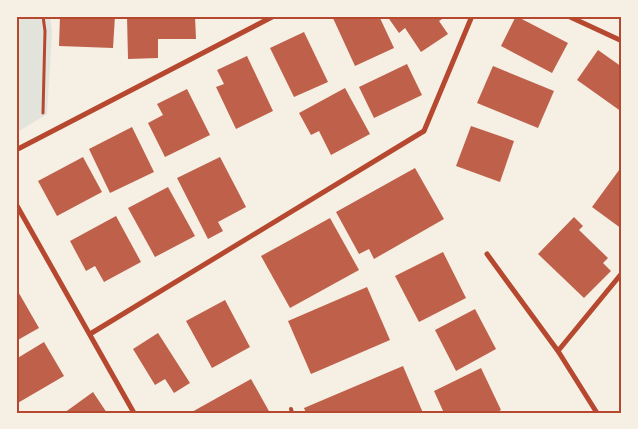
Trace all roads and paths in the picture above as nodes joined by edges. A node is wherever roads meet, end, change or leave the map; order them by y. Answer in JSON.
{"nodes":[{"id":1,"x":43,"y":16,"type":"edge"},
{"id":2,"x":274,"y":16,"type":"edge"},
{"id":3,"x":472,"y":16,"type":"edge"},
{"id":4,"x":568,"y":16,"type":"edge"},
{"id":5,"x":622,"y":41,"type":"edge"},
{"id":6,"x":43,"y":108,"type":"dead end"},
{"id":7,"x":16,"y":150,"type":"edge"},
{"id":8,"x":16,"y":204,"type":"edge"},
{"id":9,"x":488,"y":254,"type":"dead end"},
{"id":10,"x":622,"y":273,"type":"edge"},
{"id":11,"x":90,"y":334,"type":"junction"},
{"id":12,"x":558,"y":351,"type":"junction"},
{"id":13,"x":134,"y":413,"type":"edge"},
{"id":14,"x":597,"y":413,"type":"edge"}],
"edges":[{"from":1,"to":6,"type":"path"},
{"from":2,"to":7,"type":"street"},
{"from":3,"to":11,"type":"street"},
{"from":4,"to":5,"type":"street"},
{"from":8,"to":11,"type":"street"},
{"from":9,"to":12,"type":"street"},
{"from":10,"to":12,"type":"street"},
{"from":11,"to":13,"type":"street"},
{"from":12,"to":14,"type":"street"}]}
